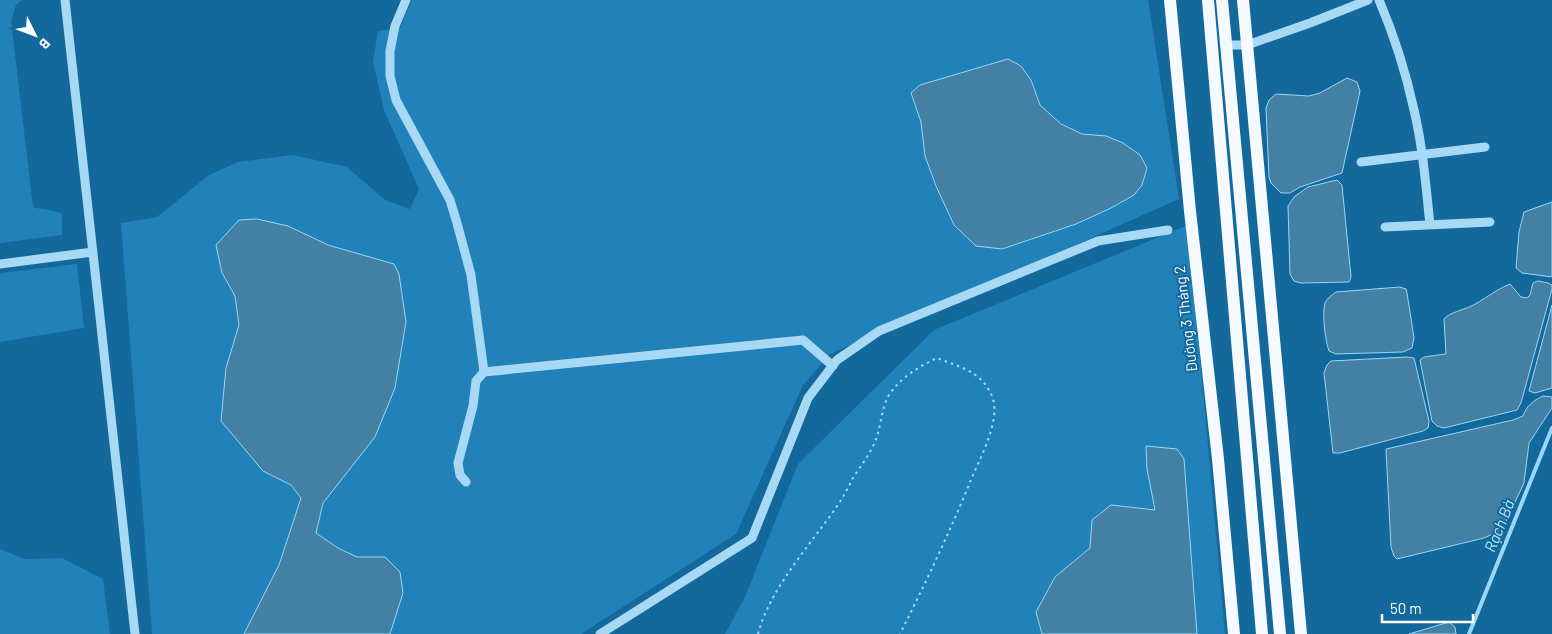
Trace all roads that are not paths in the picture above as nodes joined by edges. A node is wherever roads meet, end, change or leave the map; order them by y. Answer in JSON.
{"nodes":[{"id":1,"x":65,"y":0,"type":"edge"},
{"id":2,"x":406,"y":0,"type":"edge"},
{"id":3,"x":1170,"y":0,"type":"edge"},
{"id":4,"x":1208,"y":0,"type":"edge"},
{"id":5,"x":1222,"y":0,"type":"edge"},
{"id":6,"x":1243,"y":0,"type":"edge"},
{"id":7,"x":1368,"y":0,"type":"edge"},
{"id":8,"x":1379,"y":0,"type":"edge"},
{"id":9,"x":1226,"y":45,"type":"junction"},
{"id":10,"x":1247,"y":45,"type":"junction"},
{"id":11,"x":1485,"y":147,"type":"dead end"},
{"id":12,"x":1422,"y":154,"type":"junction"},
{"id":13,"x":1361,"y":162,"type":"dead end"},
{"id":14,"x":1490,"y":222,"type":"dead end"},
{"id":15,"x":1430,"y":225,"type":"junction"},
{"id":16,"x":1386,"y":227,"type":"dead end"},
{"id":17,"x":1168,"y":230,"type":"dead end"},
{"id":18,"x":93,"y":252,"type":"junction"},
{"id":19,"x":0,"y":264,"type":"edge"},
{"id":20,"x":833,"y":366,"type":"junction"},
{"id":21,"x":484,"y":372,"type":"junction"},
{"id":22,"x":466,"y":482,"type":"dead end"},
{"id":23,"x":135,"y":634,"type":"edge"},
{"id":24,"x":600,"y":634,"type":"edge"},
{"id":25,"x":1234,"y":634,"type":"edge"},
{"id":26,"x":1262,"y":634,"type":"edge"},
{"id":27,"x":1280,"y":634,"type":"edge"},
{"id":28,"x":1301,"y":634,"type":"edge"}],
"edges":[{"from":1,"to":18,"type":"street"},
{"from":2,"to":21,"type":"street"},
{"from":3,"to":25,"type":"main road","name":"Đường 3 Tháng 2"},
{"from":4,"to":26,"type":"main road"},
{"from":5,"to":9,"type":"main road"},
{"from":6,"to":10,"type":"main road"},
{"from":7,"to":10,"type":"street"},
{"from":8,"to":12,"type":"street"},
{"from":9,"to":10,"type":"street"},
{"from":9,"to":27,"type":"main road"},
{"from":10,"to":28,"type":"main road"},
{"from":11,"to":12,"type":"street"},
{"from":12,"to":13,"type":"street"},
{"from":12,"to":15,"type":"street"},
{"from":14,"to":15,"type":"street"},
{"from":15,"to":16,"type":"street"},
{"from":17,"to":20,"type":"street"},
{"from":18,"to":19,"type":"street"},
{"from":18,"to":23,"type":"street"},
{"from":20,"to":21,"type":"street"},
{"from":20,"to":24,"type":"street"},
{"from":21,"to":22,"type":"street"}]}
